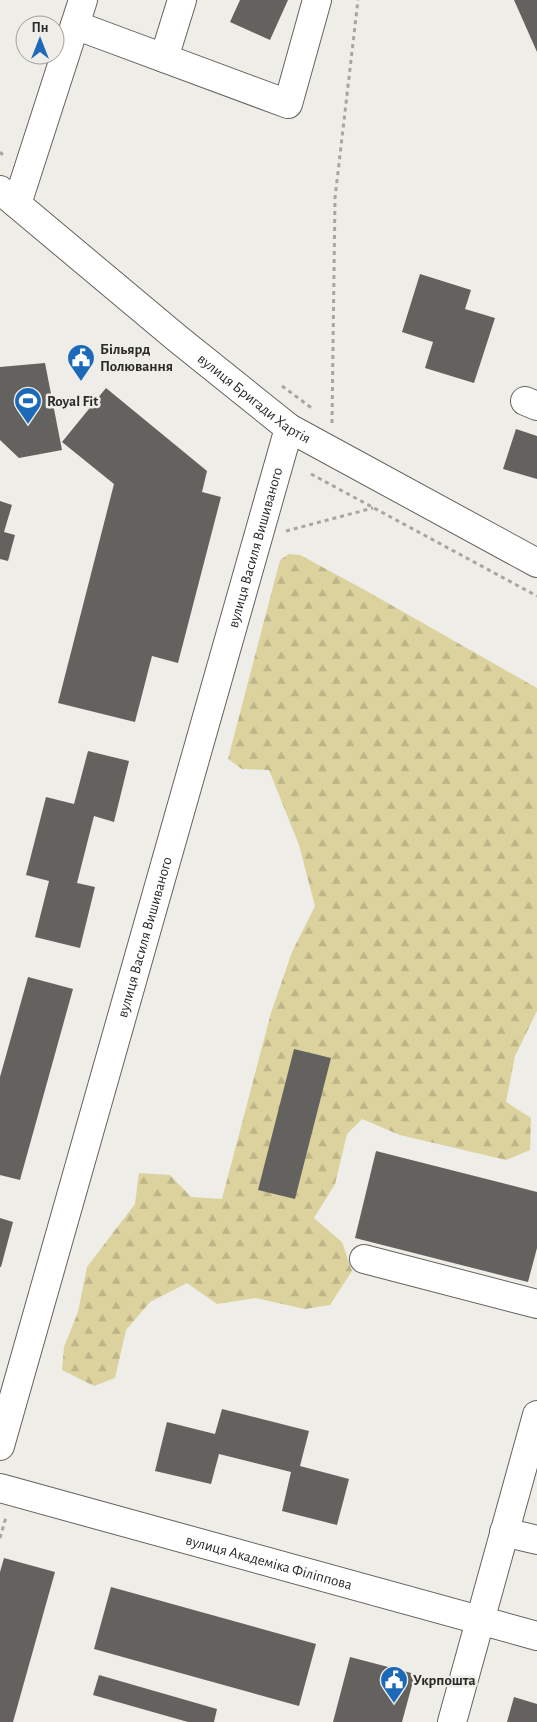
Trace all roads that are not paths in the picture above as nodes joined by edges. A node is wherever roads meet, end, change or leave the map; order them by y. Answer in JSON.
{"nodes":[{"id":1,"x":182,"y":0,"type":"edge"},
{"id":2,"x":317,"y":0,"type":"edge"},
{"id":3,"x":79,"y":12,"type":"edge"},
{"id":4,"x":164,"y":58,"type":"junction"},
{"id":5,"x":8,"y":197,"type":"edge"},
{"id":6,"x":289,"y":428,"type":"junction"},
{"id":7,"x":537,"y":563,"type":"edge"},
{"id":8,"x":364,"y":1259,"type":"dead end"},
{"id":9,"x":537,"y":1304,"type":"edge"},
{"id":10,"x":537,"y":1415,"type":"edge"},
{"id":11,"x":0,"y":1446,"type":"edge"},
{"id":12,"x":0,"y":1488,"type":"edge"},
{"id":13,"x":504,"y":1532,"type":"junction"},
{"id":14,"x":537,"y":1540,"type":"edge"},
{"id":15,"x":479,"y":1620,"type":"junction"},
{"id":16,"x":537,"y":1636,"type":"edge"},
{"id":17,"x":452,"y":1722,"type":"edge"}],
"edges":[{"from":1,"to":4,"type":"street"},
{"from":2,"to":4,"type":"street"},
{"from":3,"to":4,"type":"street"},
{"from":3,"to":5,"type":"street"},
{"from":5,"to":6,"type":"street","name":"вулиця Бригади Хартія"},
{"from":6,"to":7,"type":"street","name":"вулиця Бригади Хартія"},
{"from":6,"to":11,"type":"street","name":"вулиця Василя Вишиваного"},
{"from":8,"to":9,"type":"street"},
{"from":10,"to":13,"type":"street"},
{"from":12,"to":15,"type":"street","name":"вулиця Академіка Філіппова"},
{"from":13,"to":14,"type":"street"},
{"from":13,"to":15,"type":"street"},
{"from":15,"to":16,"type":"street","name":"вулиця Академіка Філіппова"},
{"from":15,"to":17,"type":"street"}]}
